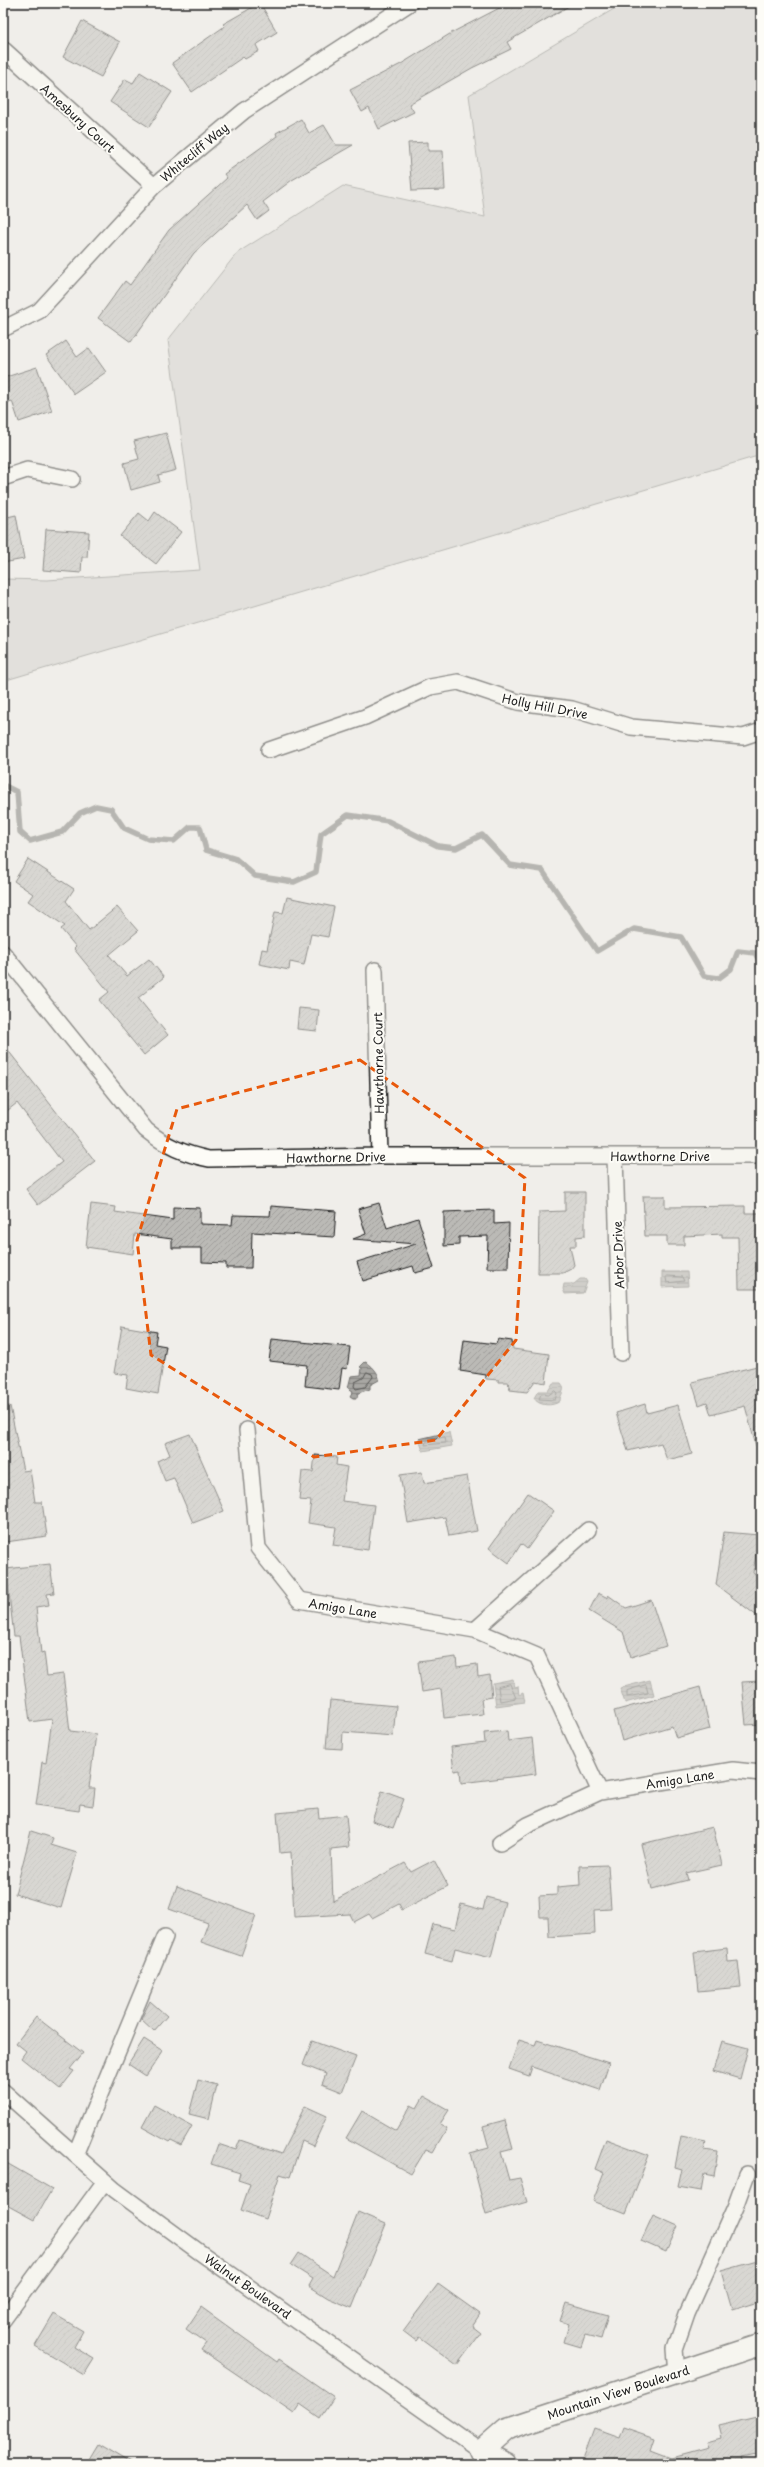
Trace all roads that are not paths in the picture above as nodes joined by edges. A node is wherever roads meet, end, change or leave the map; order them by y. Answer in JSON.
{"nodes":[{"id":1,"x":410,"y":3,"type":"edge"},
{"id":2,"x":3,"y":49,"type":"edge"},
{"id":3,"x":154,"y":186,"type":"junction"},
{"id":4,"x":3,"y":329,"type":"edge"},
{"id":5,"x":3,"y":478,"type":"edge"},
{"id":6,"x":72,"y":479,"type":"dead end"},
{"id":7,"x":761,"y":731,"type":"edge"},
{"id":8,"x":269,"y":750,"type":"dead end"},
{"id":9,"x":3,"y":953,"type":"edge"},
{"id":10,"x":375,"y":970,"type":"dead end"},
{"id":11,"x":380,"y":1156,"type":"junction"},
{"id":12,"x":616,"y":1156,"type":"junction"},
{"id":13,"x":761,"y":1156,"type":"edge"},
{"id":14,"x":621,"y":1353,"type":"dead end"},
{"id":15,"x":247,"y":1430,"type":"dead end"},
{"id":16,"x":588,"y":1530,"type":"dead end"},
{"id":17,"x":475,"y":1630,"type":"junction"},
{"id":18,"x":761,"y":1773,"type":"edge"},
{"id":19,"x":600,"y":1792,"type":"junction"},
{"id":20,"x":500,"y":1843,"type":"dead end"},
{"id":21,"x":165,"y":1937,"type":"dead end"},
{"id":22,"x":3,"y":2091,"type":"edge"},
{"id":23,"x":75,"y":2155,"type":"junction"},
{"id":24,"x":747,"y":2174,"type":"dead end"},
{"id":25,"x":105,"y":2181,"type":"junction"},
{"id":26,"x":3,"y":2320,"type":"edge"},
{"id":27,"x":761,"y":2345,"type":"edge"},
{"id":28,"x":677,"y":2372,"type":"junction"},
{"id":29,"x":481,"y":2451,"type":"junction"},
{"id":30,"x":506,"y":2464,"type":"edge"}],
"edges":[{"from":1,"to":3,"type":"street","name":"Whitecliff Way"},
{"from":2,"to":3,"type":"street","name":"Amesbury Court"},
{"from":3,"to":4,"type":"street","name":"Whitecliff Way"},
{"from":5,"to":6,"type":"street"},
{"from":7,"to":8,"type":"street","name":"Holly Hill Drive"},
{"from":9,"to":11,"type":"street","name":"Hawthorne Drive"},
{"from":10,"to":11,"type":"street","name":"Hawthorne Court"},
{"from":11,"to":12,"type":"street","name":"Hawthorne Drive"},
{"from":12,"to":13,"type":"street","name":"Hawthorne Drive"},
{"from":12,"to":14,"type":"street","name":"Arbor Drive"},
{"from":15,"to":17,"type":"street","name":"Amigo Lane"},
{"from":16,"to":17,"type":"street"},
{"from":17,"to":19,"type":"street","name":"Amigo Lane"},
{"from":18,"to":19,"type":"street","name":"Amigo Lane"},
{"from":19,"to":20,"type":"street","name":"Amigo Lane"},
{"from":21,"to":23,"type":"street"},
{"from":22,"to":23,"type":"street","name":"Walnut Boulevard"},
{"from":23,"to":25,"type":"street","name":"Walnut Boulevard"},
{"from":24,"to":28,"type":"street"},
{"from":25,"to":26,"type":"street"},
{"from":25,"to":29,"type":"street","name":"Walnut Boulevard"},
{"from":27,"to":28,"type":"street","name":"Mountain View Boulevard"},
{"from":28,"to":29,"type":"street","name":"Mountain View Boulevard"},
{"from":29,"to":30,"type":"street","name":"Walnut Boulevard"}]}
